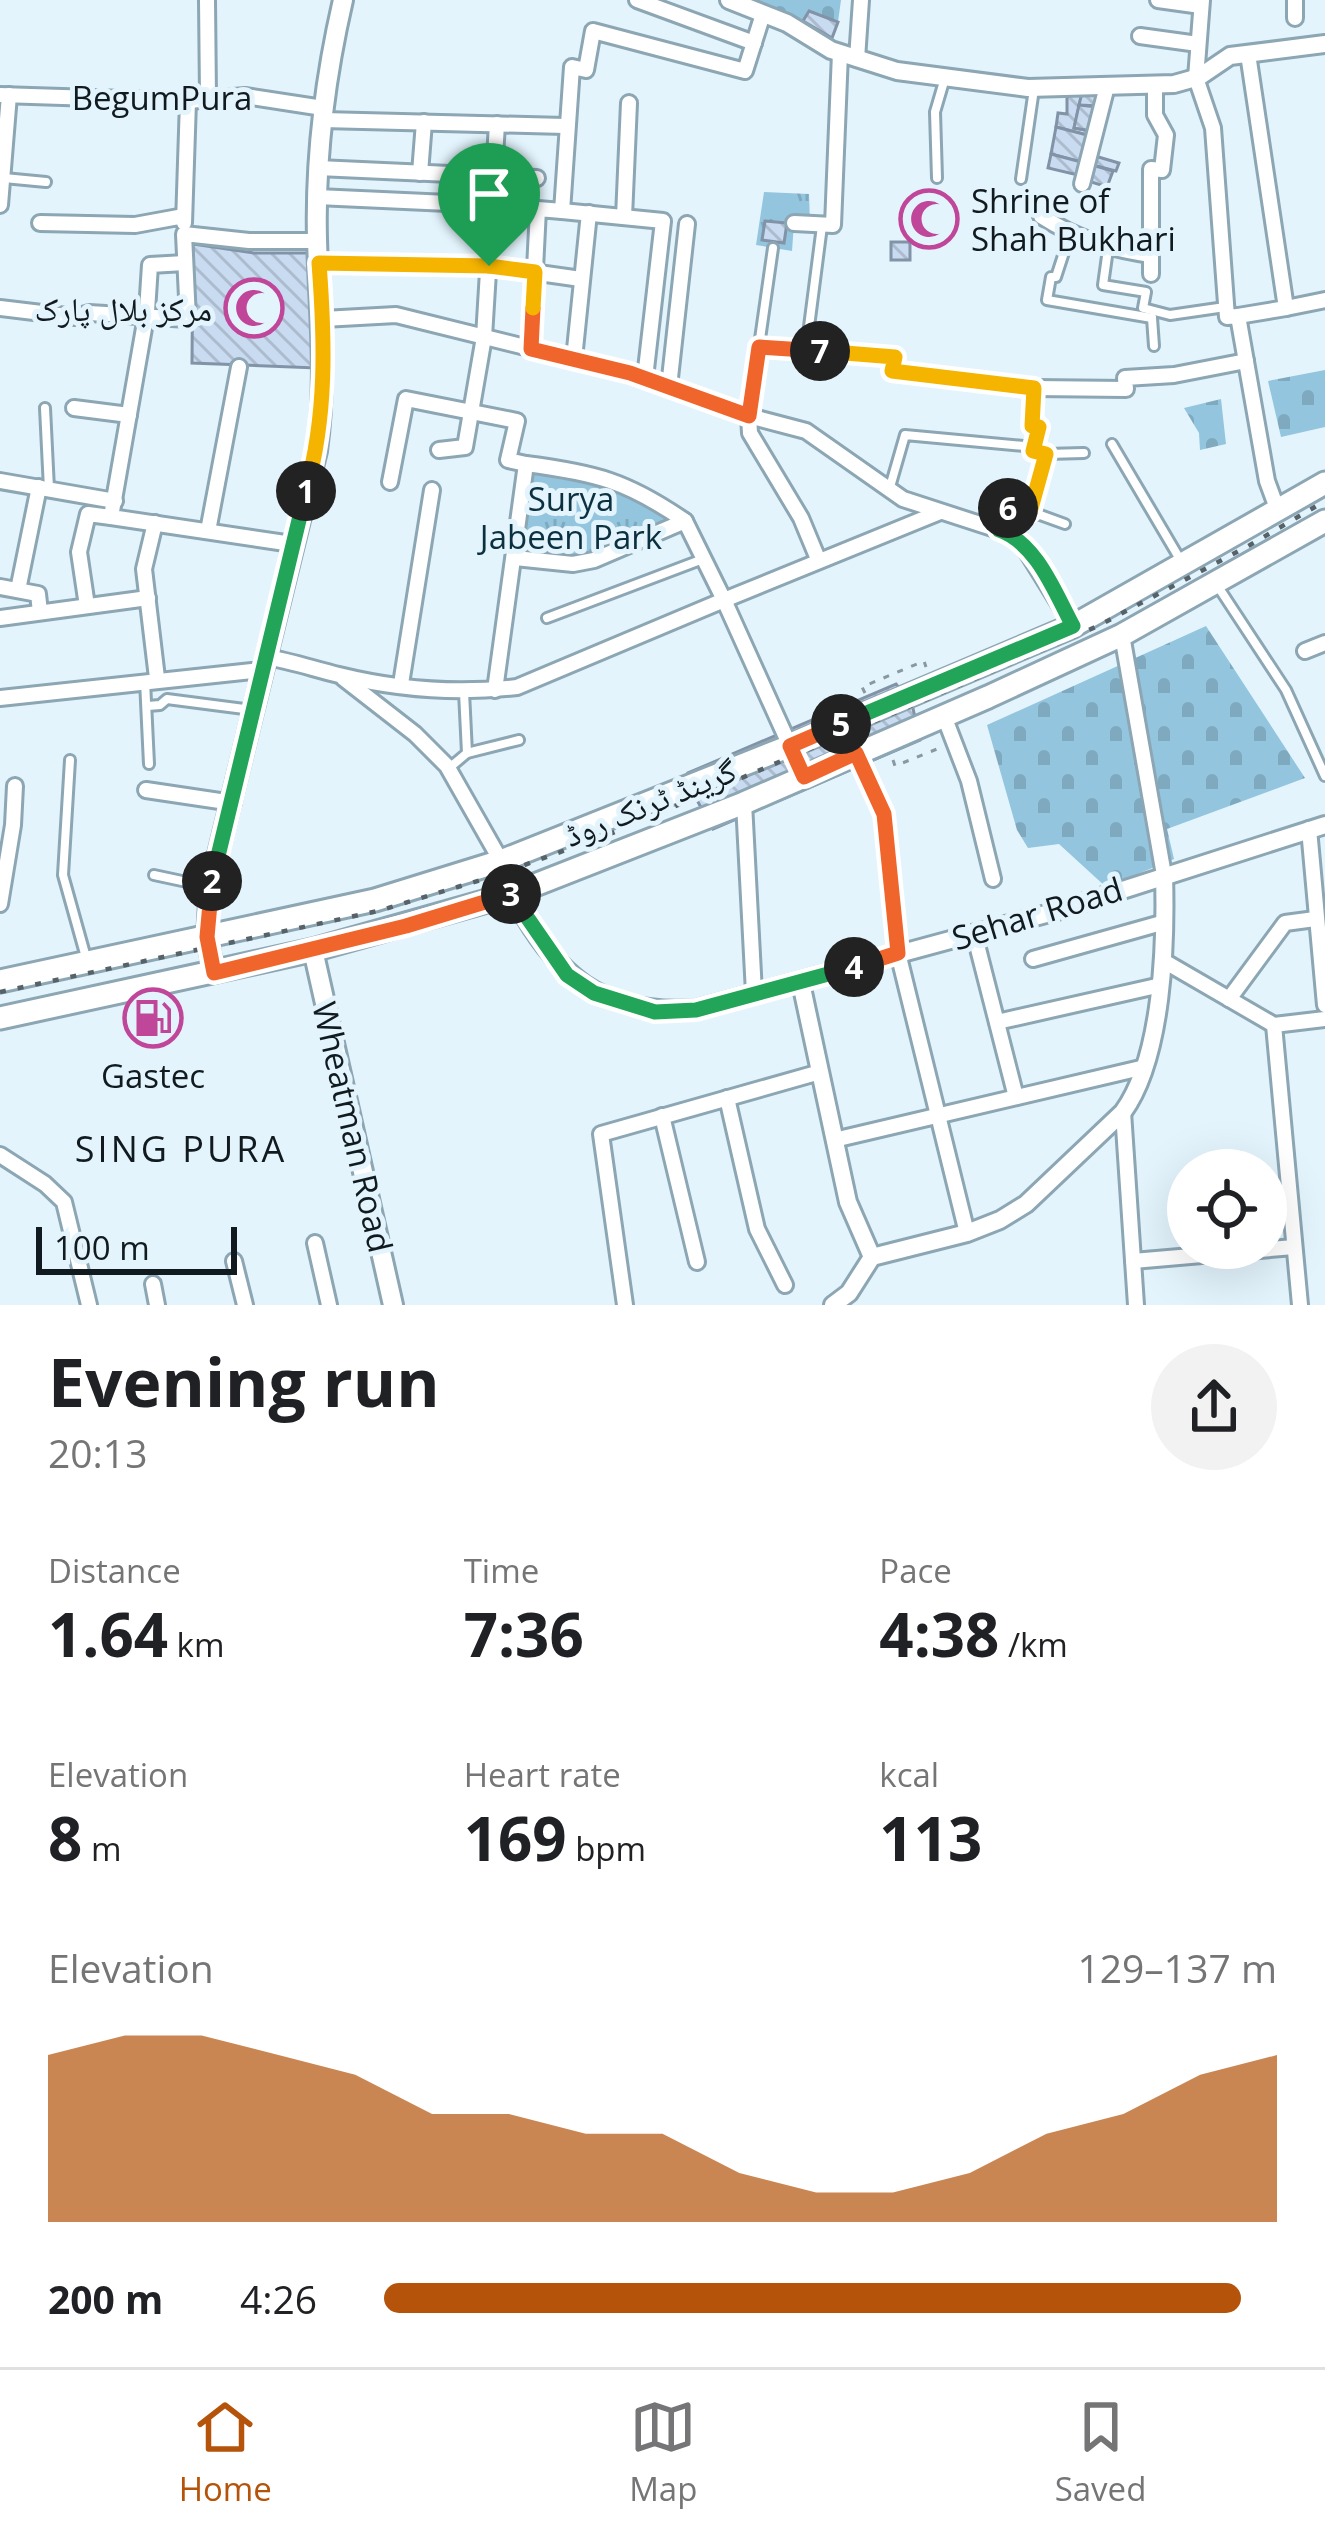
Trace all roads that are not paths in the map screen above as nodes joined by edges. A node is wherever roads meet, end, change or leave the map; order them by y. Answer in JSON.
{"nodes":[{"id":1,"x":207,"y":0,"type":"edge"},
{"id":2,"x":343,"y":0,"type":"edge"},
{"id":3,"x":637,"y":0,"type":"edge"},
{"id":4,"x":729,"y":0,"type":"edge"},
{"id":5,"x":861,"y":0,"type":"edge"},
{"id":6,"x":1158,"y":0,"type":"edge"},
{"id":7,"x":1294,"y":0,"type":"edge"},
{"id":8,"x":1201,"y":3,"type":"edge"},
{"id":9,"x":763,"y":14,"type":"junction"},
{"id":10,"x":1295,"y":18,"type":"dead end"},
{"id":11,"x":1140,"y":36,"type":"dead end"},
{"id":12,"x":754,"y":43,"type":"junction"},
{"id":13,"x":1198,"y":44,"type":"junction"},
{"id":14,"x":1325,"y":44,"type":"edge"},
{"id":15,"x":1248,"y":54,"type":"junction"},
{"id":16,"x":849,"y":56,"type":"junction"},
{"id":17,"x":945,"y":77,"type":"junction"},
{"id":18,"x":1196,"y":78,"type":"junction"},
{"id":19,"x":1155,"y":85,"type":"junction"},
{"id":20,"x":1107,"y":86,"type":"junction"},
{"id":21,"x":1034,"y":88,"type":"junction"},
{"id":22,"x":4,"y":95,"type":"edge"},
{"id":23,"x":208,"y":97,"type":"junction"},
{"id":24,"x":188,"y":101,"type":"junction"},
{"id":25,"x":629,"y":103,"type":"dead end"},
{"id":26,"x":323,"y":114,"type":"junction"},
{"id":27,"x":424,"y":122,"type":"junction"},
{"id":28,"x":497,"y":124,"type":"junction"},
{"id":29,"x":565,"y":126,"type":"junction"},
{"id":30,"x":318,"y":168,"type":"junction"},
{"id":31,"x":421,"y":173,"type":"junction"},
{"id":32,"x":494,"y":176,"type":"junction"},
{"id":33,"x":2,"y":178,"type":"edge"},
{"id":34,"x":537,"y":178,"type":"dead end"},
{"id":35,"x":938,"y":178,"type":"dead end"},
{"id":36,"x":1021,"y":178,"type":"dead end"},
{"id":37,"x":46,"y":182,"type":"dead end"},
{"id":38,"x":1082,"y":184,"type":"dead end"},
{"id":39,"x":317,"y":197,"type":"junction"},
{"id":40,"x":0,"y":205,"type":"edge"},
{"id":41,"x":492,"y":205,"type":"junction"},
{"id":42,"x":562,"y":212,"type":"junction"},
{"id":43,"x":590,"y":213,"type":"junction"},
{"id":44,"x":184,"y":216,"type":"junction"},
{"id":45,"x":1041,"y":216,"type":"dead end"},
{"id":46,"x":624,"y":217,"type":"junction"},
{"id":47,"x":40,"y":223,"type":"dead end"},
{"id":48,"x":794,"y":223,"type":"dead end"},
{"id":49,"x":687,"y":224,"type":"dead end"},
{"id":50,"x":822,"y":224,"type":"junction"},
{"id":51,"x":184,"y":234,"type":"junction"},
{"id":52,"x":1070,"y":234,"type":"junction"},
{"id":53,"x":317,"y":241,"type":"junction"},
{"id":54,"x":773,"y":248,"type":"dead end"},
{"id":55,"x":1108,"y":249,"type":"junction"},
{"id":56,"x":1151,"y":255,"type":"junction"},
{"id":57,"x":184,"y":263,"type":"junction"},
{"id":58,"x":319,"y":263,"type":"junction"},
{"id":59,"x":489,"y":266,"type":"junction"},
{"id":60,"x":535,"y":272,"type":"junction"},
{"id":61,"x":1151,"y":274,"type":"dead end"},
{"id":62,"x":581,"y":279,"type":"junction"},
{"id":63,"x":1325,"y":300,"type":"edge"},
{"id":64,"x":0,"y":308,"type":"edge"},
{"id":65,"x":1286,"y":308,"type":"junction"},
{"id":66,"x":1232,"y":312,"type":"junction"},
{"id":67,"x":1151,"y":314,"type":"junction"},
{"id":68,"x":146,"y":318,"type":"junction"},
{"id":69,"x":323,"y":319,"type":"junction"},
{"id":70,"x":484,"y":338,"type":"junction"},
{"id":71,"x":1154,"y":346,"type":"dead end"},
{"id":72,"x":759,"y":347,"type":"junction"},
{"id":73,"x":531,"y":349,"type":"junction"},
{"id":74,"x":806,"y":350,"type":"junction"},
{"id":75,"x":574,"y":359,"type":"junction"},
{"id":76,"x":1246,"y":361,"type":"junction"},
{"id":77,"x":239,"y":368,"type":"dead end"},
{"id":78,"x":646,"y":378,"type":"junction"},
{"id":79,"x":669,"y":387,"type":"junction"},
{"id":80,"x":1034,"y":388,"type":"junction"},
{"id":81,"x":45,"y":408,"type":"dead end"},
{"id":82,"x":74,"y":408,"type":"dead end"},
{"id":83,"x":471,"y":412,"type":"junction"},
{"id":84,"x":129,"y":415,"type":"junction"},
{"id":85,"x":749,"y":416,"type":"junction"},
{"id":86,"x":1112,"y":444,"type":"dead end"},
{"id":87,"x":1035,"y":447,"type":"junction"},
{"id":88,"x":439,"y":450,"type":"dead end"},
{"id":89,"x":1084,"y":452,"type":"dead end"},
{"id":90,"x":1046,"y":454,"type":"junction"},
{"id":91,"x":526,"y":464,"type":"junction"},
{"id":92,"x":0,"y":481,"type":"edge"},
{"id":93,"x":390,"y":482,"type":"dead end"},
{"id":94,"x":1325,"y":483,"type":"edge"},
{"id":95,"x":44,"y":488,"type":"junction"},
{"id":96,"x":432,"y":490,"type":"dead end"},
{"id":97,"x":889,"y":492,"type":"junction"},
{"id":98,"x":113,"y":509,"type":"junction"},
{"id":99,"x":1278,"y":511,"type":"junction"},
{"id":100,"x":940,"y":512,"type":"junction"},
{"id":101,"x":1030,"y":512,"type":"junction"},
{"id":102,"x":685,"y":521,"type":"junction"},
{"id":103,"x":1325,"y":521,"type":"edge"},
{"id":104,"x":155,"y":524,"type":"junction"},
{"id":105,"x":1065,"y":524,"type":"dead end"},
{"id":106,"x":999,"y":530,"type":"junction"},
{"id":107,"x":208,"y":531,"type":"junction"},
{"id":108,"x":292,"y":544,"type":"junction"},
{"id":109,"x":515,"y":558,"type":"junction"},
{"id":110,"x":705,"y":558,"type":"junction"},
{"id":111,"x":818,"y":559,"type":"junction"},
{"id":112,"x":1182,"y":563,"type":"junction"},
{"id":113,"x":1216,"y":584,"type":"junction"},
{"id":114,"x":0,"y":587,"type":"edge"},
{"id":115,"x":18,"y":590,"type":"junction"},
{"id":116,"x":148,"y":598,"type":"junction"},
{"id":117,"x":724,"y":601,"type":"junction"},
{"id":118,"x":87,"y":606,"type":"junction"},
{"id":119,"x":40,"y":612,"type":"junction"},
{"id":120,"x":0,"y":618,"type":"edge"},
{"id":121,"x":547,"y":618,"type":"dead end"},
{"id":122,"x":1073,"y":626,"type":"junction"},
{"id":123,"x":1122,"y":635,"type":"junction"},
{"id":124,"x":1325,"y":643,"type":"edge"},
{"id":125,"x":1305,"y":651,"type":"dead end"},
{"id":126,"x":264,"y":665,"type":"junction"},
{"id":127,"x":339,"y":675,"type":"junction"},
{"id":128,"x":151,"y":679,"type":"junction"},
{"id":129,"x":401,"y":684,"type":"junction"},
{"id":130,"x":495,"y":690,"type":"junction"},
{"id":131,"x":464,"y":692,"type":"junction"},
{"id":132,"x":0,"y":698,"type":"edge"},
{"id":133,"x":148,"y":706,"type":"junction"},
{"id":134,"x":255,"y":710,"type":"junction"},
{"id":135,"x":944,"y":716,"type":"junction"},
{"id":136,"x":519,"y":740,"type":"dead end"},
{"id":137,"x":790,"y":746,"type":"junction"},
{"id":138,"x":467,"y":753,"type":"junction"},
{"id":139,"x":856,"y":753,"type":"junction"},
{"id":140,"x":70,"y":760,"type":"dead end"},
{"id":141,"x":149,"y":764,"type":"dead end"},
{"id":142,"x":448,"y":769,"type":"junction"},
{"id":143,"x":1325,"y":776,"type":"edge"},
{"id":144,"x":804,"y":777,"type":"junction"},
{"id":145,"x":15,"y":785,"type":"dead end"},
{"id":146,"x":146,"y":790,"type":"dead end"},
{"id":147,"x":233,"y":803,"type":"junction"},
{"id":148,"x":744,"y":803,"type":"junction"},
{"id":149,"x":1317,"y":827,"type":"edge"},
{"id":150,"x":6,"y":832,"type":"edge"},
{"id":151,"x":501,"y":861,"type":"junction"},
{"id":152,"x":1164,"y":874,"type":"junction"},
{"id":153,"x":154,"y":875,"type":"dead end"},
{"id":154,"x":993,"y":879,"type":"dead end"},
{"id":155,"x":210,"y":887,"type":"junction"},
{"id":156,"x":512,"y":894,"type":"junction"},
{"id":157,"x":0,"y":904,"type":"edge"},
{"id":158,"x":1315,"y":919,"type":"junction"},
{"id":159,"x":1165,"y":922,"type":"junction"},
{"id":160,"x":974,"y":933,"type":"junction"},
{"id":161,"x":207,"y":937,"type":"junction"},
{"id":162,"x":313,"y":950,"type":"junction"},
{"id":163,"x":898,"y":953,"type":"junction"},
{"id":164,"x":1033,"y":958,"type":"dead end"},
{"id":165,"x":1162,"y":960,"type":"junction"},
{"id":166,"x":88,"y":962,"type":"junction"},
{"id":167,"x":214,"y":973,"type":"junction"},
{"id":168,"x":0,"y":981,"type":"edge"},
{"id":169,"x":801,"y":983,"type":"junction"},
{"id":170,"x":1161,"y":985,"type":"junction"},
{"id":171,"x":754,"y":993,"type":"junction"},
{"id":172,"x":1229,"y":1000,"type":"junction"},
{"id":173,"x":1325,"y":1005,"type":"edge"},
{"id":174,"x":0,"y":1018,"type":"edge"},
{"id":175,"x":1325,"y":1019,"type":"edge"},
{"id":176,"x":997,"y":1022,"type":"junction"},
{"id":177,"x":1274,"y":1024,"type":"junction"},
{"id":178,"x":1145,"y":1067,"type":"junction"},
{"id":179,"x":820,"y":1072,"type":"junction"},
{"id":180,"x":1016,"y":1096,"type":"junction"},
{"id":181,"x":727,"y":1098,"type":"junction"},
{"id":182,"x":1123,"y":1112,"type":"junction"},
{"id":183,"x":939,"y":1114,"type":"junction"},
{"id":184,"x":662,"y":1116,"type":"junction"},
{"id":185,"x":834,"y":1140,"type":"junction"},
{"id":186,"x":0,"y":1155,"type":"edge"},
{"id":187,"x":967,"y":1233,"type":"junction"},
{"id":188,"x":315,"y":1243,"type":"dead end"},
{"id":189,"x":1294,"y":1247,"type":"junction"},
{"id":190,"x":872,"y":1256,"type":"junction"},
{"id":191,"x":233,"y":1261,"type":"dead end"},
{"id":192,"x":1133,"y":1261,"type":"junction"},
{"id":193,"x":697,"y":1262,"type":"dead end"},
{"id":194,"x":153,"y":1284,"type":"dead end"},
{"id":195,"x":784,"y":1285,"type":"dead end"},
{"id":196,"x":89,"y":1305,"type":"edge"},
{"id":197,"x":157,"y":1305,"type":"edge"},
{"id":198,"x":244,"y":1305,"type":"edge"},
{"id":199,"x":329,"y":1305,"type":"edge"},
{"id":200,"x":393,"y":1305,"type":"edge"},
{"id":201,"x":625,"y":1305,"type":"edge"},
{"id":202,"x":833,"y":1305,"type":"edge"},
{"id":203,"x":1136,"y":1305,"type":"edge"},
{"id":204,"x":1300,"y":1305,"type":"edge"}],
"edges":[{"from":1,"to":23,"type":"street"},
{"from":2,"to":26,"type":"main road"},
{"from":3,"to":12,"type":"street"},
{"from":4,"to":9,"type":"street"},
{"from":5,"to":16,"type":"street"},
{"from":6,"to":8,"type":"street"},
{"from":7,"to":10,"type":"street"},
{"from":8,"to":13,"type":"street"},
{"from":9,"to":12,"type":"street"},
{"from":9,"to":16,"type":"street"},
{"from":11,"to":13,"type":"street"},
{"from":12,"to":29,"type":"street"},
{"from":13,"to":18,"type":"street"},
{"from":14,"to":15,"type":"street"},
{"from":15,"to":18,"type":"street"},
{"from":15,"to":65,"type":"street"},
{"from":16,"to":17,"type":"street"},
{"from":16,"to":50,"type":"street"},
{"from":17,"to":21,"type":"street"},
{"from":17,"to":35,"type":"lane"},
{"from":18,"to":19,"type":"street"},
{"from":18,"to":66,"type":"street"},
{"from":19,"to":20,"type":"street"},
{"from":19,"to":56,"type":"street"},
{"from":20,"to":21,"type":"street"},
{"from":20,"to":38,"type":"street"},
{"from":21,"to":36,"type":"lane"},
{"from":22,"to":24,"type":"street","name":"BegumPura"},
{"from":22,"to":33,"type":"street"},
{"from":23,"to":24,"type":"street","name":"BegumPura"},
{"from":23,"to":26,"type":"street","name":"BegumPura"},
{"from":24,"to":44,"type":"street"},
{"from":25,"to":46,"type":"street"},
{"from":26,"to":27,"type":"street","name":"BegumPura"},
{"from":26,"to":30,"type":"main road"},
{"from":27,"to":28,"type":"street","name":"BegumPura"},
{"from":27,"to":31,"type":"street"},
{"from":28,"to":29,"type":"street","name":"BegumPura"},
{"from":28,"to":32,"type":"street"},
{"from":29,"to":42,"type":"street"},
{"from":30,"to":31,"type":"street"},
{"from":30,"to":39,"type":"main road"},
{"from":31,"to":32,"type":"street"},
{"from":32,"to":34,"type":"street"},
{"from":32,"to":41,"type":"street"},
{"from":33,"to":37,"type":"lane"},
{"from":33,"to":40,"type":"street"},
{"from":39,"to":41,"type":"street"},
{"from":39,"to":53,"type":"main road"},
{"from":41,"to":59,"type":"street"},
{"from":42,"to":43,"type":"street"},
{"from":42,"to":60,"type":"street"},
{"from":43,"to":46,"type":"street"},
{"from":43,"to":62,"type":"street"},
{"from":44,"to":47,"type":"street"},
{"from":44,"to":51,"type":"street"},
{"from":45,"to":52,"type":"street"},
{"from":46,"to":78,"type":"street"},
{"from":48,"to":50,"type":"street"},
{"from":49,"to":79,"type":"street"},
{"from":50,"to":74,"type":"lane"},
{"from":51,"to":53,"type":"street"},
{"from":51,"to":57,"type":"street"},
{"from":52,"to":55,"type":"street"},
{"from":52,"to":67,"type":"lane"},
{"from":53,"to":58,"type":"main road"},
{"from":54,"to":72,"type":"lane"},
{"from":55,"to":56,"type":"street"},
{"from":55,"to":67,"type":"lane"},
{"from":56,"to":61,"type":"street"},
{"from":57,"to":68,"type":"street"},
{"from":57,"to":68,"type":"street"},
{"from":58,"to":59,"type":"street"},
{"from":58,"to":69,"type":"main road"},
{"from":59,"to":60,"type":"street"},
{"from":59,"to":70,"type":"street"},
{"from":60,"to":62,"type":"street"},
{"from":60,"to":73,"type":"street"},
{"from":62,"to":75,"type":"street"},
{"from":63,"to":65,"type":"street"},
{"from":64,"to":68,"type":"street"},
{"from":65,"to":66,"type":"street"},
{"from":66,"to":67,"type":"lane"},
{"from":66,"to":76,"type":"street"},
{"from":67,"to":71,"type":"lane"},
{"from":68,"to":84,"type":"street"},
{"from":69,"to":70,"type":"street"},
{"from":69,"to":108,"type":"main road"},
{"from":70,"to":73,"type":"street"},
{"from":70,"to":83,"type":"street"},
{"from":72,"to":74,"type":"lane"},
{"from":72,"to":85,"type":"lane"},
{"from":73,"to":75,"type":"street"},
{"from":74,"to":80,"type":"lane"},
{"from":75,"to":78,"type":"street"},
{"from":76,"to":80,"type":"street"},
{"from":76,"to":99,"type":"street"},
{"from":77,"to":107,"type":"street"},
{"from":78,"to":79,"type":"street"},
{"from":79,"to":85,"type":"street"},
{"from":80,"to":87,"type":"lane"},
{"from":81,"to":95,"type":"lane"},
{"from":82,"to":84,"type":"street"},
{"from":83,"to":88,"type":"street"},
{"from":83,"to":91,"type":"street"},
{"from":83,"to":93,"type":"street"},
{"from":84,"to":98,"type":"street"},
{"from":85,"to":97,"type":"street"},
{"from":85,"to":111,"type":"street"},
{"from":86,"to":112,"type":"lane"},
{"from":87,"to":90,"type":"lane"},
{"from":87,"to":97,"type":"lane"},
{"from":89,"to":90,"type":"lane"},
{"from":90,"to":101,"type":"lane"},
{"from":91,"to":102,"type":"street"},
{"from":91,"to":109,"type":"street"},
{"from":92,"to":95,"type":"street"},
{"from":94,"to":99,"type":"main road","name":"گرینڈ ٹرنک روڈ"},
{"from":95,"to":98,"type":"street"},
{"from":95,"to":115,"type":"street"},
{"from":96,"to":129,"type":"street"},
{"from":97,"to":100,"type":"street"},
{"from":98,"to":104,"type":"street"},
{"from":98,"to":118,"type":"street"},
{"from":99,"to":112,"type":"main road","name":"گرینڈ ٹرنک روڈ"},
{"from":100,"to":106,"type":"street"},
{"from":100,"to":111,"type":"street"},
{"from":101,"to":105,"type":"lane"},
{"from":101,"to":106,"type":"lane"},
{"from":102,"to":109,"type":"street"},
{"from":102,"to":110,"type":"street"},
{"from":103,"to":113,"type":"main road","name":"گرینڈ ٹرنک روڈ"},
{"from":104,"to":107,"type":"street"},
{"from":104,"to":116,"type":"street"},
{"from":106,"to":122,"type":"street"},
{"from":107,"to":108,"type":"street"},
{"from":108,"to":126,"type":"main road"},
{"from":109,"to":130,"type":"street"},
{"from":110,"to":117,"type":"street"},
{"from":110,"to":121,"type":"lane"},
{"from":111,"to":117,"type":"street"},
{"from":112,"to":122,"type":"main road","name":"گرینڈ ٹرنک روڈ"},
{"from":113,"to":123,"type":"main road","name":"گرینڈ ٹرنک روڈ"},
{"from":113,"to":143,"type":"lane"},
{"from":114,"to":115,"type":"street"},
{"from":115,"to":119,"type":"street"},
{"from":116,"to":118,"type":"street"},
{"from":116,"to":128,"type":"street"},
{"from":117,"to":130,"type":"street"},
{"from":117,"to":137,"type":"street"},
{"from":118,"to":119,"type":"street"},
{"from":119,"to":120,"type":"street"},
{"from":122,"to":137,"type":"main road","name":"گرینڈ ٹرنک روڈ"},
{"from":123,"to":135,"type":"main road","name":"گرینڈ ٹرنک روڈ"},
{"from":123,"to":152,"type":"street"},
{"from":124,"to":125,"type":"street"},
{"from":126,"to":127,"type":"street"},
{"from":126,"to":128,"type":"street"},
{"from":126,"to":134,"type":"main road"},
{"from":127,"to":129,"type":"street"},
{"from":127,"to":142,"type":"street"},
{"from":128,"to":132,"type":"street"},
{"from":128,"to":133,"type":"lane"},
{"from":129,"to":131,"type":"street"},
{"from":130,"to":131,"type":"street"},
{"from":131,"to":138,"type":"lane"},
{"from":133,"to":134,"type":"lane"},
{"from":133,"to":141,"type":"lane"},
{"from":134,"to":147,"type":"main road"},
{"from":135,"to":139,"type":"main road","name":"گرینڈ ٹرنک روڈ"},
{"from":135,"to":154,"type":"street"},
{"from":136,"to":138,"type":"lane"},
{"from":137,"to":144,"type":"street"},
{"from":137,"to":151,"type":"main road","name":"گرینڈ ٹرنک روڈ"},
{"from":138,"to":142,"type":"lane"},
{"from":139,"to":144,"type":"main road","name":"گرینڈ ٹرنک روڈ"},
{"from":139,"to":163,"type":"street"},
{"from":140,"to":166,"type":"lane"},
{"from":142,"to":151,"type":"street"},
{"from":144,"to":148,"type":"main road","name":"گرینڈ ٹرنک روڈ"},
{"from":145,"to":150,"type":"street"},
{"from":146,"to":147,"type":"street"},
{"from":147,"to":155,"type":"main road"},
{"from":148,"to":156,"type":"main road","name":"گرینڈ ٹرنک روڈ"},
{"from":148,"to":171,"type":"street"},
{"from":149,"to":152,"type":"street","name":"Sehar Road"},
{"from":149,"to":158,"type":"street"},
{"from":150,"to":157,"type":"street"},
{"from":151,"to":161,"type":"main road","name":"گرینڈ ٹرنک روڈ"},
{"from":152,"to":159,"type":"street"},
{"from":152,"to":160,"type":"street","name":"Sehar Road"},
{"from":153,"to":155,"type":"lane"},
{"from":155,"to":161,"type":"main road"},
{"from":156,"to":162,"type":"main road","name":"گرینڈ ٹرنک روڈ"},
{"from":156,"to":171,"type":"street","name":"Sehar Road"},
{"from":158,"to":172,"type":"street"},
{"from":158,"to":173,"type":"street"},
{"from":159,"to":164,"type":"street"},
{"from":159,"to":165,"type":"street"},
{"from":160,"to":163,"type":"street","name":"Sehar Road"},
{"from":160,"to":176,"type":"street"},
{"from":161,"to":166,"type":"main road","name":"گرینڈ ٹرنک روڈ"},
{"from":161,"to":167,"type":"main road"},
{"from":162,"to":167,"type":"main road","name":"گرینڈ ٹرنک روڈ"},
{"from":162,"to":200,"type":"main road","name":"Wheatman Road"},
{"from":163,"to":169,"type":"street","name":"Sehar Road"},
{"from":163,"to":183,"type":"street"},
{"from":165,"to":170,"type":"street"},
{"from":165,"to":172,"type":"street"},
{"from":166,"to":168,"type":"main road","name":"گرینڈ ٹرنک روڈ"},
{"from":167,"to":174,"type":"main road","name":"گرینڈ ٹرنک روڈ"},
{"from":169,"to":171,"type":"street","name":"Sehar Road"},
{"from":169,"to":179,"type":"street"},
{"from":170,"to":176,"type":"street"},
{"from":170,"to":178,"type":"street"},
{"from":172,"to":177,"type":"street"},
{"from":175,"to":177,"type":"street"},
{"from":176,"to":180,"type":"street"},
{"from":177,"to":189,"type":"street"},
{"from":178,"to":180,"type":"street"},
{"from":178,"to":182,"type":"street"},
{"from":179,"to":181,"type":"street"},
{"from":179,"to":185,"type":"street"},
{"from":180,"to":183,"type":"street"},
{"from":181,"to":184,"type":"street"},
{"from":181,"to":195,"type":"street"},
{"from":182,"to":187,"type":"street"},
{"from":182,"to":192,"type":"street"},
{"from":183,"to":185,"type":"street"},
{"from":183,"to":187,"type":"street"},
{"from":184,"to":193,"type":"street"},
{"from":184,"to":201,"type":"street"},
{"from":185,"to":190,"type":"street"},
{"from":186,"to":196,"type":"street"},
{"from":187,"to":190,"type":"street"},
{"from":188,"to":199,"type":"street"},
{"from":189,"to":192,"type":"street"},
{"from":189,"to":204,"type":"street"},
{"from":190,"to":202,"type":"street"},
{"from":191,"to":198,"type":"street"},
{"from":192,"to":203,"type":"street"},
{"from":194,"to":197,"type":"street"}]}
